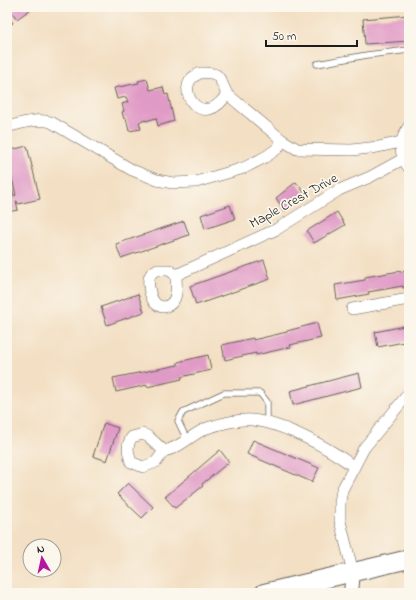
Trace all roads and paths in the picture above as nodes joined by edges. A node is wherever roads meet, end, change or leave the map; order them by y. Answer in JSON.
{"nodes":[{"id":1,"x":409,"y":50,"type":"edge"},
{"id":2,"x":316,"y":64,"type":"dead end"},
{"id":3,"x":226,"y":94,"type":"dead end"},
{"id":4,"x":409,"y":126,"type":"edge"},
{"id":5,"x":7,"y":127,"type":"edge"},
{"id":6,"x":282,"y":140,"type":"junction"},
{"id":7,"x":401,"y":142,"type":"junction"},
{"id":8,"x":406,"y":164,"type":"edge"},
{"id":9,"x":176,"y":275,"type":"dead end"},
{"id":10,"x":409,"y":299,"type":"edge"},
{"id":11,"x":352,"y":309,"type":"dead end"},
{"id":12,"x":409,"y":393,"type":"edge"},
{"id":13,"x":267,"y":423,"type":"junction"},
{"id":14,"x":187,"y":440,"type":"junction"},
{"id":15,"x":164,"y":451,"type":"dead end"},
{"id":16,"x":354,"y":467,"type":"junction"},
{"id":17,"x":409,"y":559,"type":"edge"},
{"id":18,"x":352,"y":572,"type":"junction"},
{"id":19,"x":264,"y":593,"type":"edge"},
{"id":20,"x":351,"y":593,"type":"edge"}],
"edges":[{"from":1,"to":2,"type":"lane"},
{"from":3,"to":6,"type":"street"},
{"from":4,"to":7,"type":"street"},
{"from":5,"to":6,"type":"street"},
{"from":6,"to":7,"type":"street"},
{"from":7,"to":8,"type":"street"},
{"from":8,"to":9,"type":"street","name":"Maple Crest Drive"},
{"from":10,"to":11,"type":"street"},
{"from":12,"to":16,"type":"street"},
{"from":13,"to":14,"type":"street"},
{"from":13,"to":14,"type":"lane"},
{"from":13,"to":16,"type":"street"},
{"from":14,"to":15,"type":"street"},
{"from":16,"to":18,"type":"street"},
{"from":17,"to":18,"type":"main road"},
{"from":18,"to":19,"type":"main road"},
{"from":18,"to":20,"type":"street"}]}
